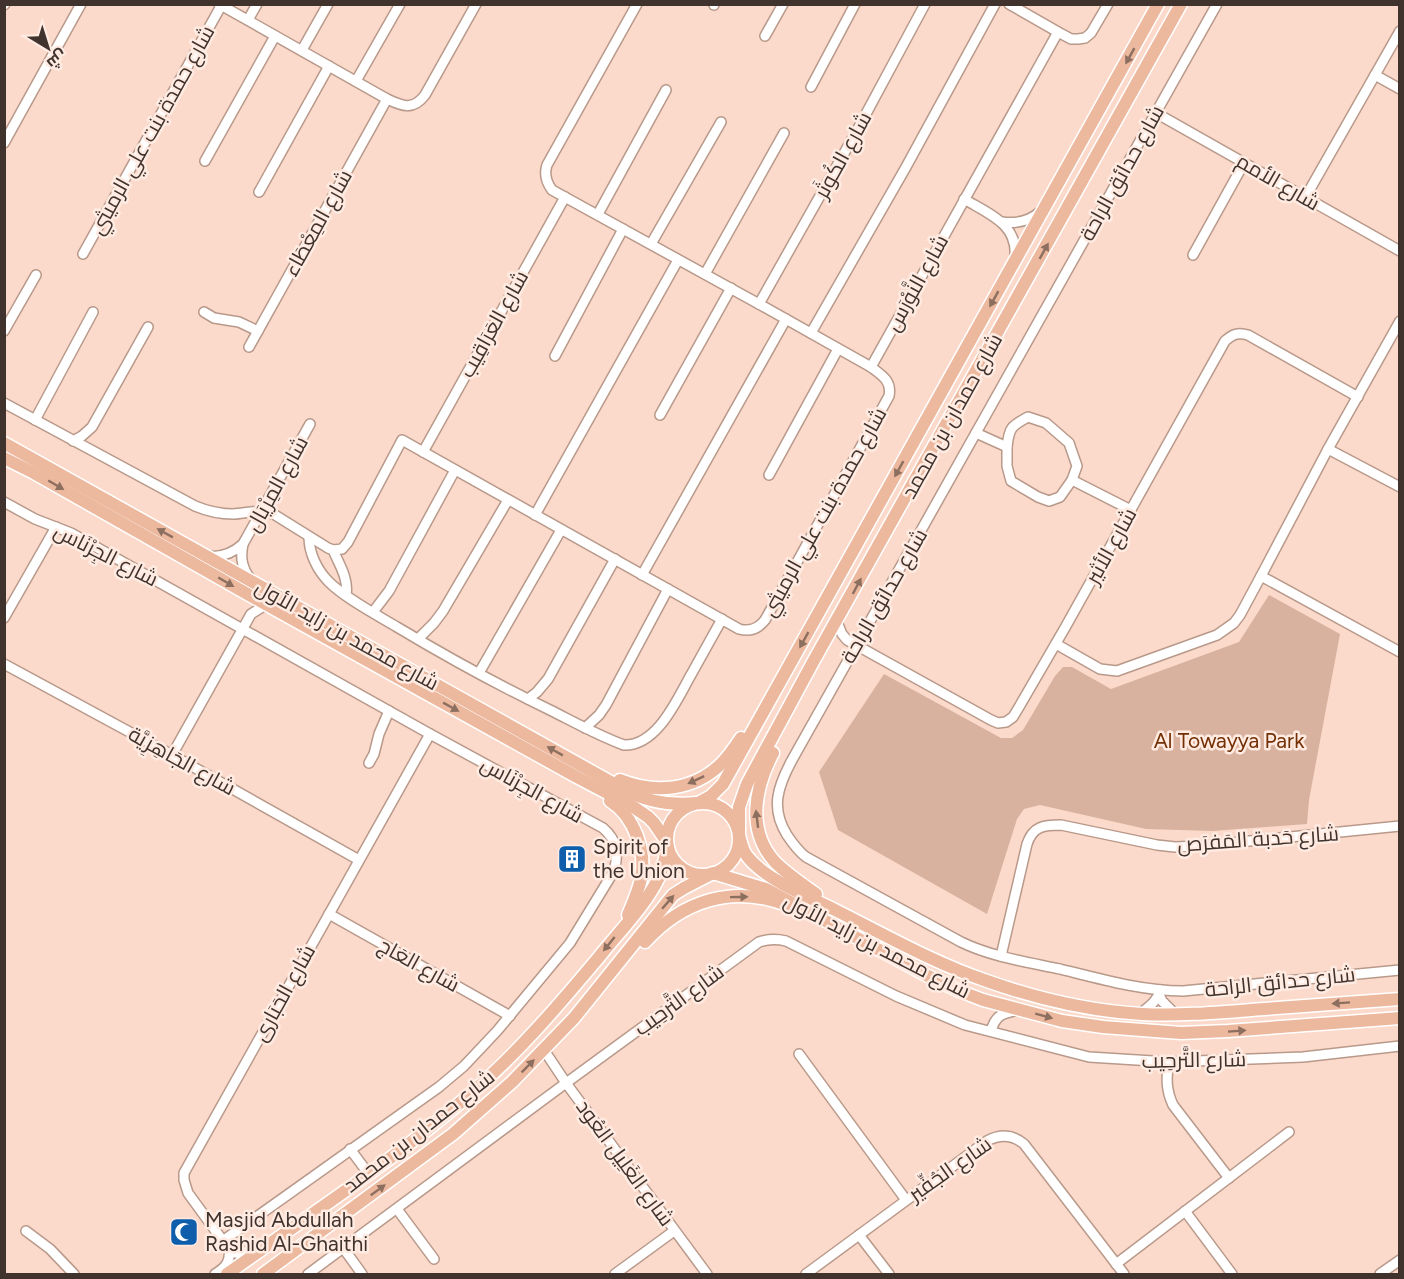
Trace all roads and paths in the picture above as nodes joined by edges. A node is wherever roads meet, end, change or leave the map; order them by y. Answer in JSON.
{"nodes":[{"id":1,"x":81,"y":4,"type":"edge"},
{"id":2,"x":257,"y":4,"type":"edge"},
{"id":3,"x":328,"y":4,"type":"edge"},
{"id":4,"x":400,"y":4,"type":"edge"},
{"id":5,"x":476,"y":4,"type":"edge"},
{"id":6,"x":637,"y":4,"type":"edge"},
{"id":7,"x":783,"y":4,"type":"edge"},
{"id":8,"x":855,"y":4,"type":"edge"},
{"id":9,"x":925,"y":4,"type":"edge"},
{"id":10,"x":995,"y":4,"type":"edge"},
{"id":11,"x":1009,"y":4,"type":"edge"},
{"id":12,"x":1108,"y":4,"type":"edge"},
{"id":13,"x":1158,"y":4,"type":"edge"},
{"id":14,"x":1181,"y":4,"type":"edge"},
{"id":15,"x":1217,"y":4,"type":"edge"},
{"id":16,"x":220,"y":5,"type":"edge"},
{"id":17,"x":1028,"y":9,"type":"edge"},
{"id":18,"x":249,"y":20,"type":"junction"},
{"id":19,"x":1400,"y":31,"type":"edge"},
{"id":20,"x":1058,"y":32,"type":"junction"},
{"id":21,"x":275,"y":36,"type":"junction"},
{"id":22,"x":765,"y":36,"type":"dead end"},
{"id":23,"x":302,"y":50,"type":"junction"},
{"id":24,"x":329,"y":66,"type":"junction"},
{"id":25,"x":1374,"y":75,"type":"junction"},
{"id":26,"x":356,"y":81,"type":"junction"},
{"id":27,"x":810,"y":87,"type":"dead end"},
{"id":28,"x":1400,"y":89,"type":"edge"},
{"id":29,"x":666,"y":90,"type":"dead end"},
{"id":30,"x":387,"y":99,"type":"junction"},
{"id":31,"x":1156,"y":113,"type":"junction"},
{"id":32,"x":721,"y":122,"type":"dead end"},
{"id":33,"x":784,"y":132,"type":"dead end"},
{"id":34,"x":4,"y":143,"type":"edge"},
{"id":35,"x":205,"y":161,"type":"dead end"},
{"id":36,"x":1244,"y":163,"type":"junction"},
{"id":37,"x":259,"y":192,"type":"dead end"},
{"id":38,"x":565,"y":197,"type":"junction"},
{"id":39,"x":1305,"y":198,"type":"junction"},
{"id":40,"x":964,"y":200,"type":"junction"},
{"id":41,"x":1045,"y":208,"type":"junction"},
{"id":42,"x":598,"y":214,"type":"junction"},
{"id":43,"x":1002,"y":222,"type":"junction"},
{"id":44,"x":623,"y":229,"type":"junction"},
{"id":45,"x":651,"y":244,"type":"junction"},
{"id":46,"x":1400,"y":251,"type":"edge"},
{"id":47,"x":83,"y":254,"type":"dead end"},
{"id":48,"x":1193,"y":255,"type":"dead end"},
{"id":49,"x":678,"y":260,"type":"junction"},
{"id":50,"x":1014,"y":263,"type":"junction"},
{"id":51,"x":36,"y":274,"type":"dead end"},
{"id":52,"x":705,"y":274,"type":"junction"},
{"id":53,"x":730,"y":288,"type":"junction"},
{"id":54,"x":759,"y":304,"type":"junction"},
{"id":55,"x":93,"y":312,"type":"dead end"},
{"id":56,"x":204,"y":312,"type":"dead end"},
{"id":57,"x":786,"y":319,"type":"junction"},
{"id":58,"x":1400,"y":321,"type":"edge"},
{"id":59,"x":148,"y":327,"type":"dead end"},
{"id":60,"x":4,"y":331,"type":"edge"},
{"id":61,"x":258,"y":331,"type":"junction"},
{"id":62,"x":811,"y":333,"type":"junction"},
{"id":63,"x":249,"y":347,"type":"dead end"},
{"id":64,"x":838,"y":349,"type":"junction"},
{"id":65,"x":555,"y":356,"type":"dead end"},
{"id":66,"x":871,"y":367,"type":"junction"},
{"id":67,"x":1358,"y":397,"type":"junction"},
{"id":68,"x":4,"y":403,"type":"edge"},
{"id":69,"x":660,"y":415,"type":"dead end"},
{"id":70,"x":35,"y":420,"type":"junction"},
{"id":71,"x":310,"y":424,"type":"dead end"},
{"id":72,"x":92,"y":427,"type":"junction"},
{"id":73,"x":976,"y":433,"type":"junction"},
{"id":74,"x":73,"y":441,"type":"junction"},
{"id":75,"x":4,"y":443,"type":"edge"},
{"id":76,"x":1007,"y":447,"type":"junction"},
{"id":77,"x":1328,"y":449,"type":"junction"},
{"id":78,"x":90,"y":450,"type":"junction"},
{"id":79,"x":423,"y":452,"type":"junction"},
{"id":80,"x":7,"y":460,"type":"edge"},
{"id":81,"x":455,"y":470,"type":"junction"},
{"id":82,"x":769,"y":475,"type":"dead end"},
{"id":83,"x":1072,"y":480,"type":"junction"},
{"id":84,"x":1400,"y":487,"type":"edge"},
{"id":85,"x":508,"y":500,"type":"junction"},
{"id":86,"x":4,"y":502,"type":"edge"},
{"id":87,"x":1131,"y":510,"type":"junction"},
{"id":88,"x":262,"y":511,"type":"junction"},
{"id":89,"x":535,"y":515,"type":"junction"},
{"id":90,"x":56,"y":526,"type":"junction"},
{"id":91,"x":561,"y":530,"type":"junction"},
{"id":92,"x":309,"y":537,"type":"junction"},
{"id":93,"x":243,"y":544,"type":"junction"},
{"id":94,"x":333,"y":550,"type":"junction"},
{"id":95,"x":204,"y":555,"type":"junction"},
{"id":96,"x":615,"y":560,"type":"junction"},
{"id":97,"x":642,"y":575,"type":"junction"},
{"id":98,"x":1261,"y":576,"type":"junction"},
{"id":99,"x":253,"y":583,"type":"junction"},
{"id":100,"x":668,"y":589,"type":"junction"},
{"id":101,"x":346,"y":594,"type":"junction"},
{"id":102,"x":251,"y":596,"type":"junction"},
{"id":103,"x":267,"y":604,"type":"junction"},
{"id":104,"x":374,"y":612,"type":"junction"},
{"id":105,"x":251,"y":614,"type":"junction"},
{"id":106,"x":4,"y":618,"type":"edge"},
{"id":107,"x":722,"y":619,"type":"junction"},
{"id":108,"x":837,"y":622,"type":"junction"},
{"id":109,"x":243,"y":628,"type":"junction"},
{"id":110,"x":418,"y":639,"type":"junction"},
{"id":111,"x":847,"y":640,"type":"junction"},
{"id":112,"x":826,"y":641,"type":"junction"},
{"id":113,"x":1056,"y":644,"type":"junction"},
{"id":114,"x":856,"y":645,"type":"junction"},
{"id":115,"x":1400,"y":652,"type":"edge"},
{"id":116,"x":4,"y":664,"type":"edge"},
{"id":117,"x":479,"y":674,"type":"junction"},
{"id":118,"x":776,"y":691,"type":"junction"},
{"id":119,"x":528,"y":699,"type":"junction"},
{"id":120,"x":792,"y":704,"type":"junction"},
{"id":121,"x":389,"y":711,"type":"junction"},
{"id":122,"x":585,"y":728,"type":"junction"},
{"id":123,"x":430,"y":734,"type":"junction"},
{"id":124,"x":172,"y":755,"type":"junction"},
{"id":125,"x":369,"y":764,"type":"dead end"},
{"id":126,"x":578,"y":771,"type":"junction"},
{"id":127,"x":698,"y":803,"type":"junction"},
{"id":128,"x":1400,"y":826,"type":"edge"},
{"id":129,"x":739,"y":833,"type":"junction"},
{"id":130,"x":667,"y":844,"type":"junction"},
{"id":131,"x":359,"y":860,"type":"junction"},
{"id":132,"x":712,"y":874,"type":"junction"},
{"id":133,"x":328,"y":914,"type":"junction"},
{"id":134,"x":851,"y":918,"type":"junction"},
{"id":135,"x":624,"y":926,"type":"junction"},
{"id":136,"x":842,"y":930,"type":"junction"},
{"id":137,"x":1001,"y":956,"type":"junction"},
{"id":138,"x":1400,"y":970,"type":"edge"},
{"id":139,"x":606,"y":981,"type":"junction"},
{"id":140,"x":1160,"y":992,"type":"junction"},
{"id":141,"x":1400,"y":999,"type":"edge"},
{"id":142,"x":983,"y":1000,"type":"junction"},
{"id":143,"x":1019,"y":1010,"type":"junction"},
{"id":144,"x":1140,"y":1014,"type":"junction"},
{"id":145,"x":1176,"y":1015,"type":"junction"},
{"id":146,"x":510,"y":1016,"type":"junction"},
{"id":147,"x":1400,"y":1018,"type":"edge"},
{"id":148,"x":993,"y":1027,"type":"junction"},
{"id":149,"x":1400,"y":1046,"type":"edge"},
{"id":150,"x":544,"y":1050,"type":"junction"},
{"id":151,"x":799,"y":1054,"type":"dead end"},
{"id":152,"x":1169,"y":1062,"type":"junction"},
{"id":153,"x":566,"y":1083,"type":"junction"},
{"id":154,"x":1289,"y":1132,"type":"dead end"},
{"id":155,"x":350,"y":1149,"type":"junction"},
{"id":156,"x":368,"y":1173,"type":"junction"},
{"id":157,"x":1229,"y":1178,"type":"junction"},
{"id":158,"x":906,"y":1200,"type":"junction"},
{"id":159,"x":397,"y":1209,"type":"junction"},
{"id":160,"x":1185,"y":1211,"type":"junction"},
{"id":161,"x":26,"y":1231,"type":"dead end"},
{"id":162,"x":674,"y":1231,"type":"junction"},
{"id":163,"x":859,"y":1235,"type":"junction"},
{"id":164,"x":271,"y":1243,"type":"junction"},
{"id":165,"x":226,"y":1245,"type":"junction"},
{"id":166,"x":344,"y":1249,"type":"junction"},
{"id":167,"x":434,"y":1258,"type":"dead end"},
{"id":168,"x":1400,"y":1260,"type":"edge"},
{"id":169,"x":1116,"y":1264,"type":"junction"},
{"id":170,"x":74,"y":1275,"type":"edge"},
{"id":171,"x":215,"y":1275,"type":"edge"},
{"id":172,"x":227,"y":1275,"type":"edge"},
{"id":173,"x":263,"y":1275,"type":"edge"},
{"id":174,"x":308,"y":1275,"type":"edge"},
{"id":175,"x":362,"y":1275,"type":"edge"},
{"id":176,"x":615,"y":1275,"type":"edge"},
{"id":177,"x":707,"y":1275,"type":"edge"},
{"id":178,"x":806,"y":1275,"type":"edge"},
{"id":179,"x":889,"y":1275,"type":"edge"},
{"id":180,"x":1124,"y":1275,"type":"edge"},
{"id":181,"x":1232,"y":1275,"type":"edge"},
{"id":182,"x":1380,"y":1275,"type":"edge"}],
"edges":[{"from":1,"to":34,"type":"street"},
{"from":2,"to":18,"type":"street"},
{"from":3,"to":23,"type":"street"},
{"from":4,"to":26,"type":"street"},
{"from":5,"to":30,"type":"street","name":"شارع حمدة بنت علي الرميثي"},
{"from":6,"to":38,"type":"street","name":"شارع حمدة بنت علي الرميثي"},
{"from":7,"to":22,"type":"street"},
{"from":8,"to":27,"type":"street"},
{"from":9,"to":54,"type":"street","name":"شارع الكُوثَر"},
{"from":10,"to":62,"type":"street"},
{"from":11,"to":17,"type":"street"},
{"from":12,"to":20,"type":"street"},
{"from":13,"to":41,"type":"main road","name":"شارع حمدان بن محمد","one_way":true},
{"from":108,"to":14,"type":"main road","name":"شارع حمدان بن محمد","one_way":true},
{"from":15,"to":31,"type":"street","name":"شارع حدائق الراحة"},
{"from":16,"to":18,"type":"street","name":"شارع حمدة بنت علي الرميثي"},
{"from":16,"to":47,"type":"street","name":"شارع حمدة بنت علي الرميثي"},
{"from":17,"to":20,"type":"street"},
{"from":18,"to":21,"type":"street","name":"شارع حمدة بنت علي الرميثي"},
{"from":19,"to":25,"type":"street"},
{"from":20,"to":40,"type":"street","name":"شارع النَّوْرَس"},
{"from":21,"to":23,"type":"street","name":"شارع حمدة بنت علي الرميثي"},
{"from":21,"to":35,"type":"street"},
{"from":23,"to":24,"type":"street","name":"شارع حمدة بنت علي الرميثي"},
{"from":24,"to":26,"type":"street","name":"شارع حمدة بنت علي الرميثي"},
{"from":24,"to":37,"type":"street"},
{"from":25,"to":28,"type":"street"},
{"from":25,"to":39,"type":"street"},
{"from":26,"to":30,"type":"street","name":"شارع حمدة بنت علي الرميثي"},
{"from":29,"to":42,"type":"street"},
{"from":30,"to":61,"type":"street","name":"شارع المِعْطَاء"},
{"from":31,"to":36,"type":"street","name":"شارع الأمم"},
{"from":31,"to":73,"type":"street","name":"شارع حدائق الراحة"},
{"from":32,"to":45,"type":"street"},
{"from":33,"to":52,"type":"street"},
{"from":36,"to":39,"type":"street","name":"شارع الأمم"},
{"from":36,"to":48,"type":"street"},
{"from":38,"to":42,"type":"street","name":"شارع حمدة بنت علي الرميثي"},
{"from":38,"to":79,"type":"street","name":"شارع العَرَاقِيب"},
{"from":39,"to":46,"type":"street","name":"شارع الأمم"},
{"from":40,"to":43,"type":"street"},
{"from":40,"to":66,"type":"street","name":"شارع النَّوْرَس"},
{"from":41,"to":43,"type":"street"},
{"from":41,"to":50,"type":"main road","name":"شارع حمدان بن محمد"},
{"from":42,"to":44,"type":"street","name":"شارع حمدة بنت علي الرميثي"},
{"from":43,"to":50,"type":"street"},
{"from":44,"to":45,"type":"street","name":"شارع حمدة بنت علي الرميثي"},
{"from":44,"to":65,"type":"street"},
{"from":45,"to":49,"type":"street","name":"شارع حمدة بنت علي الرميثي"},
{"from":49,"to":52,"type":"street","name":"شارع حمدة بنت علي الرميثي"},
{"from":49,"to":89,"type":"street"},
{"from":50,"to":118,"type":"main road","name":"شارع حمدان بن محمد","one_way":true},
{"from":51,"to":60,"type":"street"},
{"from":52,"to":53,"type":"street","name":"شارع حمدة بنت علي الرميثي"},
{"from":53,"to":54,"type":"street","name":"شارع حمدة بنت علي الرميثي"},
{"from":53,"to":69,"type":"street"},
{"from":54,"to":57,"type":"street","name":"شارع حمدة بنت علي الرميثي"},
{"from":55,"to":70,"type":"street"},
{"from":56,"to":61,"type":"street"},
{"from":57,"to":62,"type":"street","name":"شارع حمدة بنت علي الرميثي"},
{"from":57,"to":97,"type":"street"},
{"from":58,"to":67,"type":"street"},
{"from":59,"to":72,"type":"street"},
{"from":61,"to":63,"type":"street","name":"شارع المِعْطَاء"},
{"from":62,"to":64,"type":"street","name":"شارع حمدة بنت علي الرميثي"},
{"from":64,"to":66,"type":"street","name":"شارع حمدة بنت علي الرميثي"},
{"from":64,"to":82,"type":"street"},
{"from":66,"to":107,"type":"street","name":"شارع حمدة بنت علي الرميثي"},
{"from":67,"to":77,"type":"street"},
{"from":67,"to":87,"type":"street","name":"شارع الأثير"},
{"from":68,"to":70,"type":"street"},
{"from":70,"to":74,"type":"street"},
{"from":71,"to":88,"type":"street","name":"شارع المِرْيَال"},
{"from":72,"to":74,"type":"street"},
{"from":72,"to":78,"type":"street"},
{"from":73,"to":76,"type":"street"},
{"from":73,"to":114,"type":"street","name":"شارع حدائق الراحة"},
{"from":74,"to":78,"type":"street"},
{"from":95,"to":75,"type":"main road","name":"شارع محمد بن زايد الأول","one_way":true},
{"from":76,"to":83,"type":"street"},
{"from":76,"to":83,"type":"street"},
{"from":77,"to":84,"type":"street"},
{"from":77,"to":98,"type":"street"},
{"from":78,"to":88,"type":"street"},
{"from":79,"to":81,"type":"street","name":"شارع حمدة بنت علي الرميثي"},
{"from":79,"to":94,"type":"street","name":"شارع حمدة بنت علي الرميثي"},
{"from":80,"to":102,"type":"main road","name":"شارع محمد بن زايد الأول","one_way":true},
{"from":81,"to":85,"type":"street","name":"شارع حمدة بنت علي الرميثي"},
{"from":81,"to":104,"type":"street"},
{"from":83,"to":87,"type":"street"},
{"from":85,"to":89,"type":"street","name":"شارع حمدة بنت علي الرميثي"},
{"from":85,"to":110,"type":"street"},
{"from":86,"to":90,"type":"street","name":"شارع الجِرْنَاس"},
{"from":87,"to":113,"type":"street","name":"شارع الأثير"},
{"from":88,"to":92,"type":"street"},
{"from":88,"to":93,"type":"street","name":"شارع المِرْيَال"},
{"from":89,"to":91,"type":"street","name":"شارع حمدة بنت علي الرميثي"},
{"from":90,"to":106,"type":"street"},
{"from":90,"to":109,"type":"street","name":"شارع الجِرْنَاس"},
{"from":91,"to":96,"type":"street","name":"شارع حمدة بنت علي الرميثي"},
{"from":91,"to":117,"type":"street"},
{"from":92,"to":94,"type":"street"},
{"from":92,"to":101,"type":"street"},
{"from":93,"to":95,"type":"street","name":"شارع المِرْيَال"},
{"from":93,"to":99,"type":"street","name":"شارع المِرْيَال"},
{"from":94,"to":101,"type":"street"},
{"from":95,"to":99,"type":"main road","name":"شارع محمد بن زايد الأول"},
{"from":96,"to":97,"type":"street","name":"شارع حمدة بنت علي الرميثي"},
{"from":96,"to":119,"type":"street"},
{"from":97,"to":100,"type":"street","name":"شارع حمدة بنت علي الرميثي"},
{"from":98,"to":113,"type":"street"},
{"from":98,"to":115,"type":"street"},
{"from":126,"to":99,"type":"main road","name":"شارع محمد بن زايد الأول","one_way":true},
{"from":100,"to":107,"type":"street","name":"شارع حمدة بنت علي الرميثي"},
{"from":100,"to":122,"type":"street"},
{"from":101,"to":104,"type":"street"},
{"from":102,"to":103,"type":"main road","name":"شارع محمد بن زايد الأول"},
{"from":102,"to":105,"type":"street"},
{"from":103,"to":105,"type":"street"},
{"from":103,"to":126,"type":"main road","name":"شارع محمد بن زايد الأول","one_way":true},
{"from":104,"to":110,"type":"street"},
{"from":105,"to":109,"type":"street"},
{"from":107,"to":122,"type":"street"},
{"from":108,"to":111,"type":"street"},
{"from":108,"to":112,"type":"main road","name":"شارع حمدان بن محمد"},
{"from":109,"to":121,"type":"street","name":"شارع الجِرْنَاس"},
{"from":109,"to":124,"type":"street"},
{"from":110,"to":117,"type":"street"},
{"from":111,"to":112,"type":"street"},
{"from":111,"to":114,"type":"street","name":"شارع الأثير"},
{"from":112,"to":120,"type":"main road","name":"شارع حمدان بن محمد"},
{"from":113,"to":114,"type":"street","name":"شارع الأثير"},
{"from":114,"to":137,"type":"street","name":"شارع حدائق الراحة"},
{"from":116,"to":124,"type":"street","name":"شارع الجَاهِزِيَّة"},
{"from":117,"to":119,"type":"street"},
{"from":118,"to":126,"type":"main road","one_way":true},
{"from":118,"to":127,"type":"main road","name":"شارع حمدان بن محمد"},
{"from":119,"to":122,"type":"street"},
{"from":120,"to":129,"type":"main road","name":"شارع حمدان بن محمد"},
{"from":134,"to":120,"type":"main road","one_way":true},
{"from":121,"to":123,"type":"street","name":"شارع الجِرْنَاس"},
{"from":121,"to":125,"type":"street"},
{"from":123,"to":131,"type":"street","name":"شارع الحَبَارى"},
{"from":123,"to":146,"type":"street","name":"شارع الجِرْنَاس"},
{"from":124,"to":131,"type":"street","name":"شارع الجَاهِزِيَّة"},
{"from":126,"to":127,"type":"main road","name":"شارع محمد بن زايد الأول"},
{"from":126,"to":130,"type":"main road","name":"شارع محمد بن زايد الأول"},
{"from":126,"to":135,"type":"main road"},
{"from":127,"to":129,"type":"main road"},
{"from":127,"to":130,"type":"main road"},
{"from":128,"to":137,"type":"street","name":"شارع حَدبة المَفرَص"},
{"from":129,"to":132,"type":"main road"},
{"from":129,"to":134,"type":"main road","name":"شارع محمد بن زايد الأول"},
{"from":130,"to":132,"type":"main road"},
{"from":130,"to":135,"type":"main road","name":"شارع حمدان بن محمد"},
{"from":131,"to":133,"type":"street","name":"شارع الحَبَارى"},
{"from":132,"to":136,"type":"main road","name":"شارع محمد بن زايد الأول"},
{"from":139,"to":132,"type":"main road","name":"شارع حمدان بن محمد","one_way":true},
{"from":133,"to":146,"type":"street","name":"شارع العَاج"},
{"from":133,"to":165,"type":"street","name":"شارع الحَبَارى"},
{"from":134,"to":144,"type":"main road","name":"شارع محمد بن زايد الأول"},
{"from":135,"to":156,"type":"main road","name":"شارع حمدان بن محمد","one_way":true},
{"from":139,"to":136,"type":"main road","one_way":true},
{"from":136,"to":142,"type":"main road","name":"شارع محمد بن زايد الأول"},
{"from":137,"to":140,"type":"street","name":"شارع حدائق الراحة"},
{"from":138,"to":140,"type":"street","name":"شارع حدائق الراحة"},
{"from":139,"to":150,"type":"main road","name":"شارع حمدان بن محمد"},
{"from":140,"to":144,"type":"street"},
{"from":140,"to":145,"type":"street"},
{"from":141,"to":145,"type":"main road","name":"شارع محمد بن زايد الأول","one_way":true},
{"from":142,"to":143,"type":"main road","name":"شارع محمد بن زايد الأول"},
{"from":142,"to":148,"type":"street"},
{"from":143,"to":147,"type":"main road","name":"شارع محمد بن زايد الأول","one_way":true},
{"from":143,"to":148,"type":"street"},
{"from":144,"to":145,"type":"main road","name":"شارع محمد بن زايد الأول"},
{"from":146,"to":155,"type":"street","name":"شارع الجِرْنَاس"},
{"from":148,"to":152,"type":"street","name":"شارع التَّرحِيب"},
{"from":148,"to":153,"type":"street","name":"شارع التَّرحِيب"},
{"from":149,"to":152,"type":"street","name":"شارع التَّرحِيب"},
{"from":150,"to":153,"type":"street","name":"شارع الغَلِيل العُود"},
{"from":173,"to":150,"type":"main road","name":"شارع حمدان بن محمد","one_way":true},
{"from":151,"to":158,"type":"street"},
{"from":152,"to":157,"type":"street"},
{"from":153,"to":159,"type":"street","name":"شارع التَّرحِيب"},
{"from":153,"to":162,"type":"street","name":"شارع الغَلِيل العُود"},
{"from":154,"to":157,"type":"street"},
{"from":155,"to":156,"type":"street"},
{"from":155,"to":165,"type":"street","name":"شارع الجِرْنَاس"},
{"from":156,"to":164,"type":"main road","name":"شارع حمدان بن محمد"},
{"from":157,"to":160,"type":"street"},
{"from":158,"to":163,"type":"street","name":"شارع الجُفِّير"},
{"from":158,"to":169,"type":"street","name":"شارع الجُفِّير"},
{"from":159,"to":166,"type":"street","name":"شارع التَّرحِيب"},
{"from":159,"to":167,"type":"street"},
{"from":160,"to":169,"type":"street"},
{"from":160,"to":181,"type":"street"},
{"from":161,"to":170,"type":"street"},
{"from":162,"to":176,"type":"street"},
{"from":162,"to":177,"type":"street","name":"شارع الغَلِيل العُود"},
{"from":163,"to":178,"type":"street","name":"شارع الجُفِّير"},
{"from":163,"to":179,"type":"street"},
{"from":164,"to":165,"type":"street"},
{"from":164,"to":172,"type":"main road","name":"شارع حمدان بن محمد"},
{"from":165,"to":171,"type":"street"},
{"from":166,"to":174,"type":"street","name":"شارع التَّرحِيب"},
{"from":166,"to":175,"type":"street"},
{"from":168,"to":182,"type":"street"},
{"from":169,"to":180,"type":"street","name":"شارع الجُفِّير"}]}
